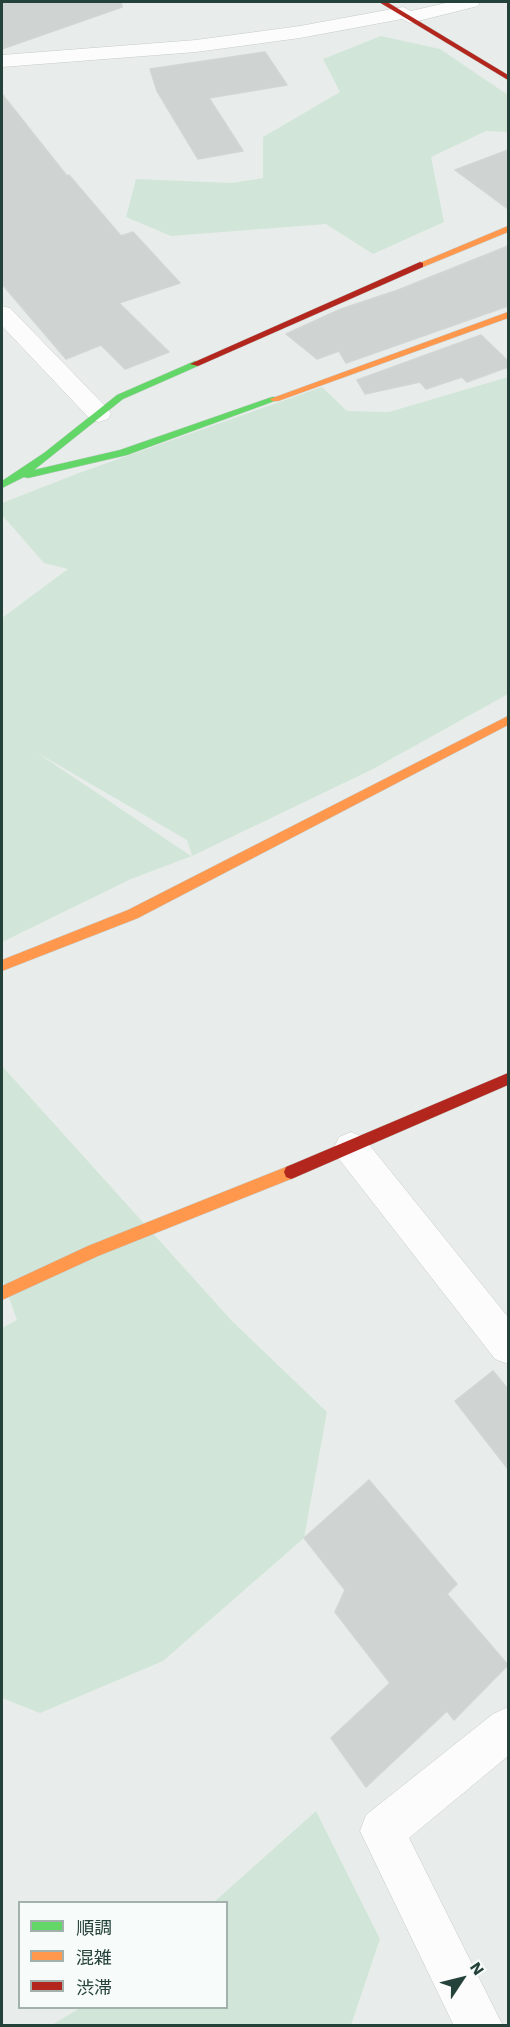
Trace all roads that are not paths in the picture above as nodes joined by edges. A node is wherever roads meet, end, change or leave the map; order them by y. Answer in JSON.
{"nodes":[{"id":1,"x":384,"y":2,"type":"edge"},
{"id":2,"x":471,"y":2,"type":"edge"},
{"id":3,"x":406,"y":15,"type":"junction"},
{"id":4,"x":2,"y":61,"type":"edge"},
{"id":5,"x":508,"y":78,"type":"edge"},
{"id":6,"x":508,"y":229,"type":"edge"},
{"id":7,"x":2,"y":313,"type":"edge"},
{"id":8,"x":508,"y":315,"type":"edge"},
{"id":9,"x":99,"y":414,"type":"junction"},
{"id":10,"x":15,"y":479,"type":"junction"},
{"id":11,"x":2,"y":485,"type":"edge"},
{"id":12,"x":508,"y":720,"type":"edge"},
{"id":13,"x":2,"y":966,"type":"edge"},
{"id":14,"x":508,"y":1079,"type":"edge"},
{"id":15,"x":351,"y":1148,"type":"junction"},
{"id":16,"x":2,"y":1293,"type":"edge"},
{"id":17,"x":508,"y":1346,"type":"edge"},
{"id":18,"x":508,"y":1730,"type":"edge"},
{"id":19,"x":479,"y":2025,"type":"edge"}],
"edges":[{"from":1,"to":3,"type":"street"},
{"from":2,"to":3,"type":"street"},
{"from":3,"to":4,"type":"street"},
{"from":3,"to":5,"type":"street"},
{"from":6,"to":9,"type":"street"},
{"from":7,"to":9,"type":"street"},
{"from":8,"to":10,"type":"street"},
{"from":9,"to":10,"type":"street"},
{"from":10,"to":11,"type":"street"},
{"from":12,"to":13,"type":"street"},
{"from":14,"to":15,"type":"street"},
{"from":15,"to":16,"type":"street"},
{"from":15,"to":17,"type":"street"},
{"from":18,"to":19,"type":"street"}]}
